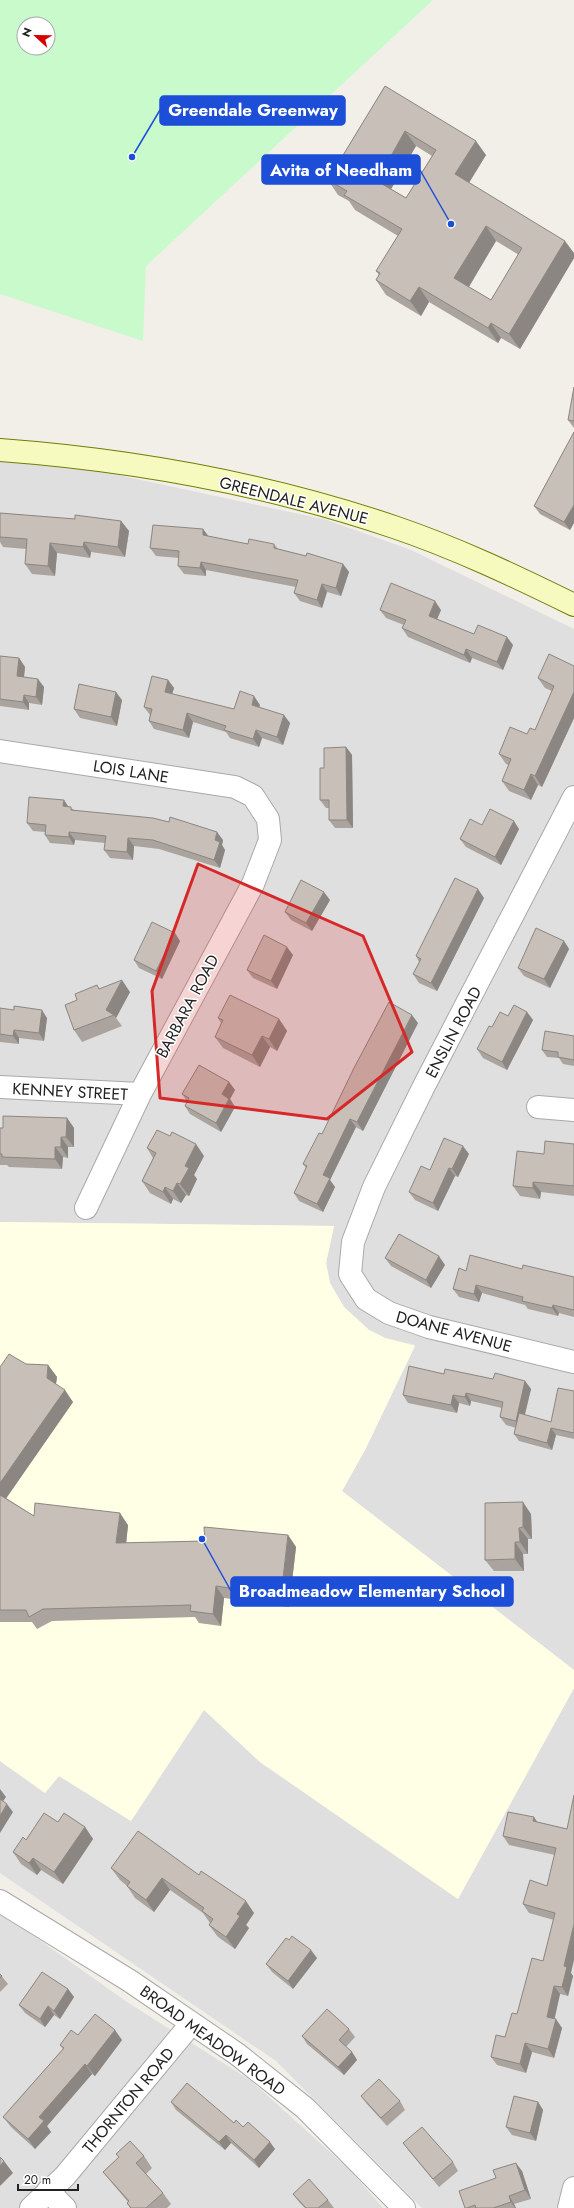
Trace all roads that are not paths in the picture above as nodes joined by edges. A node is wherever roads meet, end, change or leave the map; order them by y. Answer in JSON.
{"nodes":[{"id":1,"x":0,"y":450,"type":"edge"},
{"id":2,"x":572,"y":600,"type":"edge"},
{"id":3,"x":0,"y":751,"type":"edge"},
{"id":4,"x":574,"y":797,"type":"edge"},
{"id":5,"x":257,"y":802,"type":"joint"},
{"id":6,"x":0,"y":1087,"type":"edge"},
{"id":7,"x":140,"y":1094,"type":"junction"},
{"id":8,"x":538,"y":1107,"type":"dead end"},
{"id":9,"x":574,"y":1110,"type":"edge"},
{"id":10,"x":86,"y":1208,"type":"dead end"},
{"id":11,"x":350,"y":1274,"type":"joint"},
{"id":12,"x":574,"y":1362,"type":"edge"},
{"id":13,"x":0,"y":1901,"type":"edge"},
{"id":14,"x":191,"y":2024,"type":"junction"},
{"id":15,"x":574,"y":2188,"type":"edge"},
{"id":16,"x":48,"y":2191,"type":"junction"},
{"id":17,"x":31,"y":2208,"type":"edge"},
{"id":18,"x":65,"y":2208,"type":"edge"},
{"id":19,"x":404,"y":2208,"type":"edge"},
{"id":20,"x":569,"y":2208,"type":"edge"}],
"edges":[{"from":1,"to":2,"type":"main road","name":"GREENDALE AVENUE"},
{"from":3,"to":5,"type":"street","name":"LOIS LANE"},
{"from":4,"to":11,"type":"street","name":"ENSLIN ROAD"},
{"from":5,"to":7,"type":"street","name":"BARBARA ROAD"},
{"from":6,"to":7,"type":"street","name":"KENNEY STREET"},
{"from":7,"to":10,"type":"street","name":"BARBARA ROAD"},
{"from":8,"to":9,"type":"street"},
{"from":11,"to":12,"type":"street","name":"DOANE AVENUE"},
{"from":13,"to":14,"type":"street","name":"BROAD MEADOW ROAD"},
{"from":14,"to":16,"type":"street","name":"THORNTON ROAD"},
{"from":14,"to":19,"type":"street","name":"BROAD MEADOW ROAD"},
{"from":15,"to":20,"type":"street"},
{"from":16,"to":17,"type":"street","name":"THORNTON ROAD"},
{"from":16,"to":18,"type":"street"}]}
